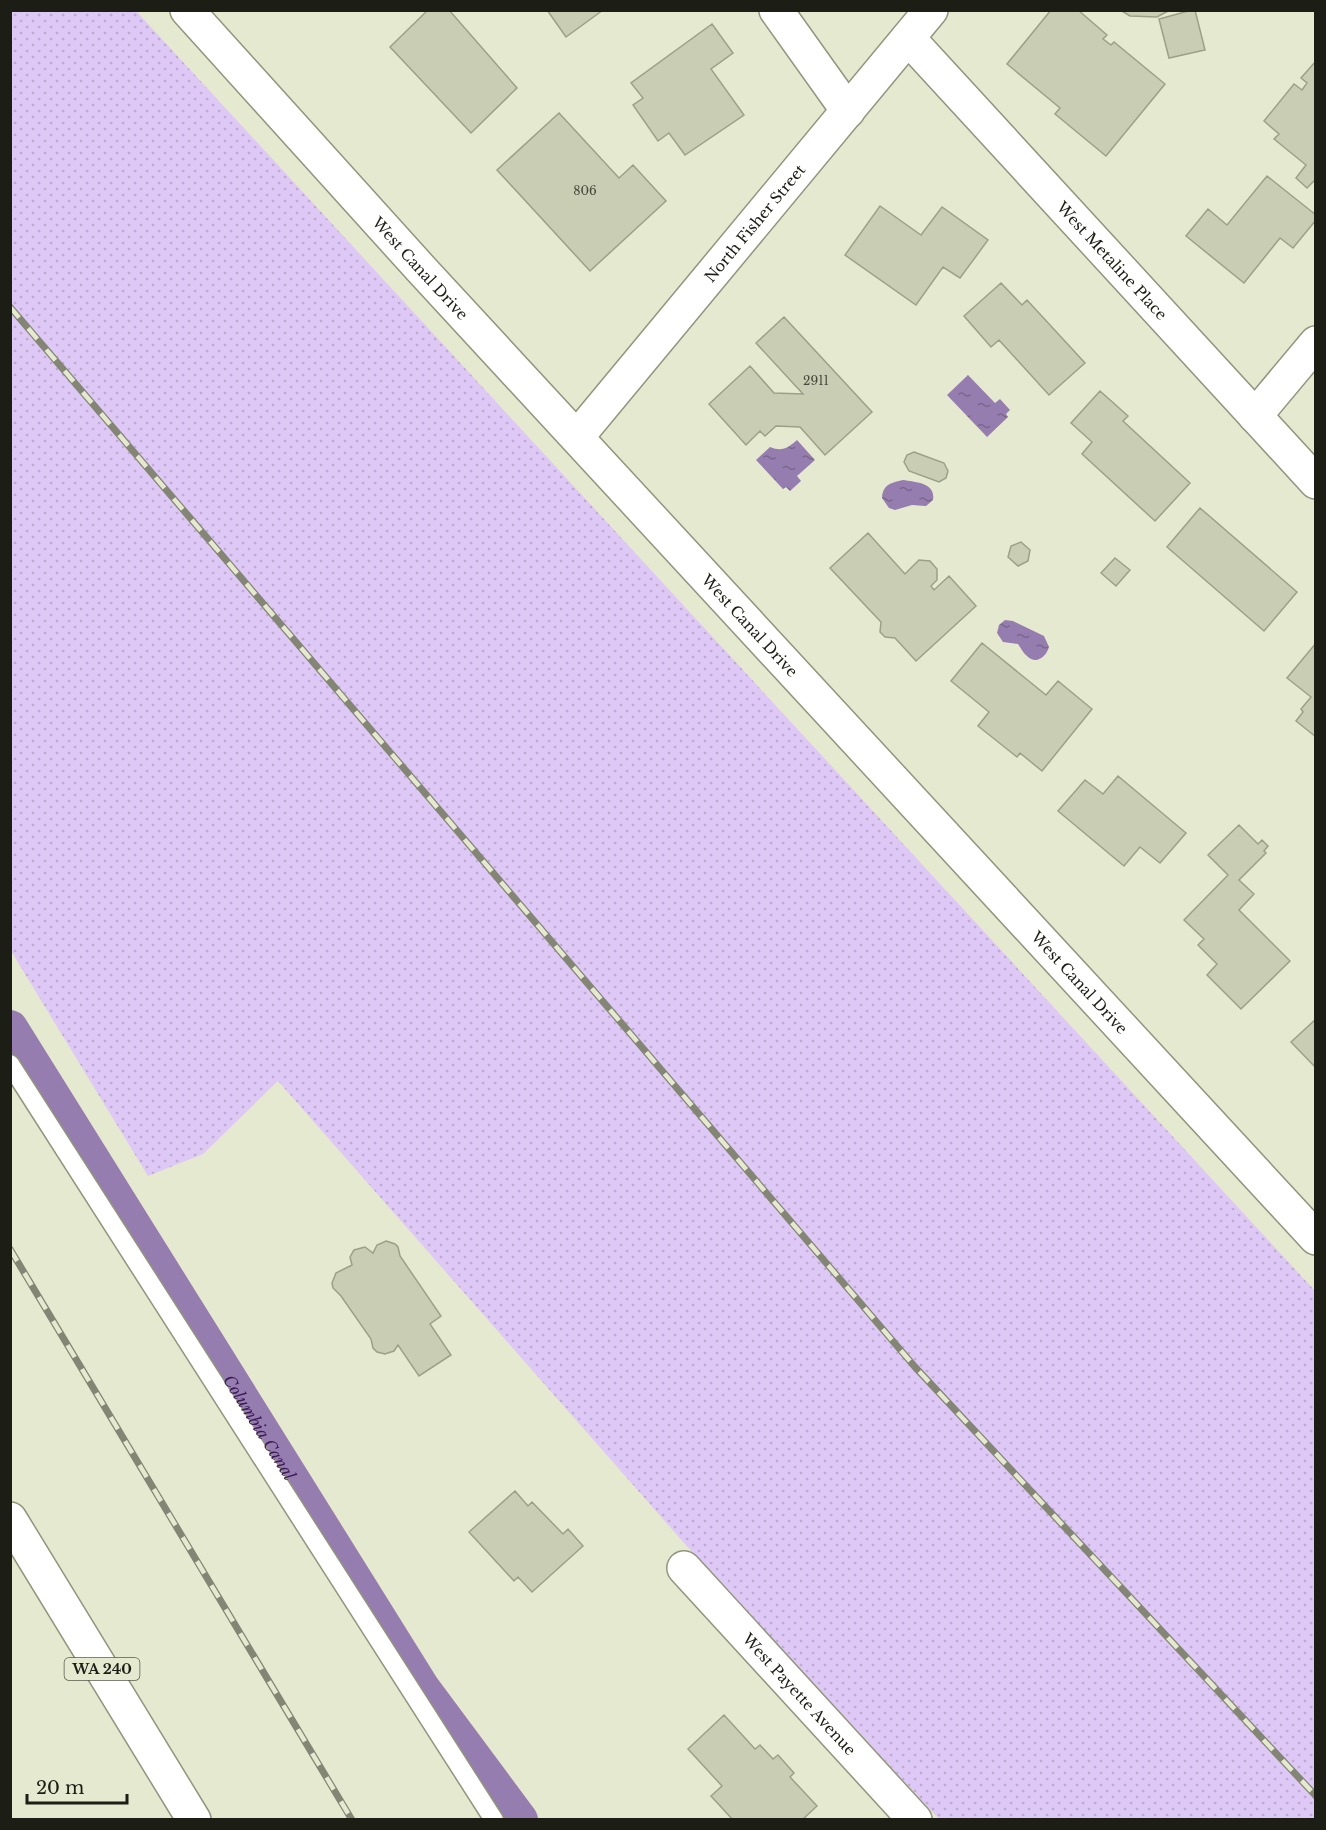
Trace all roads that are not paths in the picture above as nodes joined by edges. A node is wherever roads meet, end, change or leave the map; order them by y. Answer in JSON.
{"nodes":[{"id":1,"x":187,"y":10,"type":"edge"},
{"id":2,"x":776,"y":10,"type":"edge"},
{"id":3,"x":931,"y":10,"type":"edge"},
{"id":4,"x":908,"y":38,"type":"junction"},
{"id":5,"x":848,"y":111,"type":"junction"},
{"id":6,"x":1316,"y":344,"type":"edge"},
{"id":7,"x":1255,"y":416,"type":"junction"},
{"id":8,"x":577,"y":437,"type":"junction"},
{"id":9,"x":1316,"y":482,"type":"edge"},
{"id":10,"x":10,"y":1064,"type":"edge"},
{"id":11,"x":1316,"y":1238,"type":"edge"},
{"id":12,"x":10,"y":1519,"type":"edge"},
{"id":13,"x":684,"y":1568,"type":"dead end"},
{"id":14,"x":194,"y":1820,"type":"edge"},
{"id":15,"x":494,"y":1820,"type":"edge"},
{"id":16,"x":915,"y":1820,"type":"edge"}],
"edges":[{"from":1,"to":8,"type":"main road","name":"West Canal Drive"},
{"from":2,"to":5,"type":"main road"},
{"from":3,"to":4,"type":"main road","name":"North Fisher Street"},
{"from":4,"to":5,"type":"main road","name":"North Fisher Street"},
{"from":4,"to":7,"type":"main road","name":"West Metaline Place"},
{"from":5,"to":8,"type":"main road","name":"North Fisher Street"},
{"from":6,"to":7,"type":"main road"},
{"from":7,"to":9,"type":"main road","name":"West Metaline Place"},
{"from":8,"to":11,"type":"main road","name":"West Canal Drive"},
{"from":10,"to":15,"type":"lane"},
{"from":12,"to":14,"type":"main road","number":"WA 240"},
{"from":13,"to":16,"type":"main road","name":"West Payette Avenue"}]}
